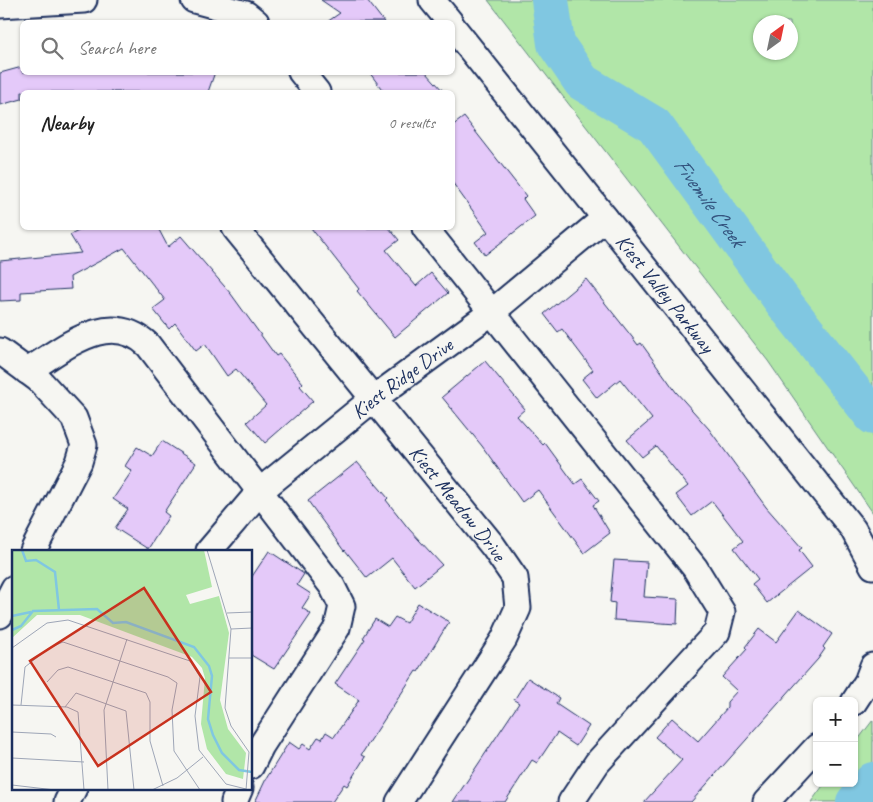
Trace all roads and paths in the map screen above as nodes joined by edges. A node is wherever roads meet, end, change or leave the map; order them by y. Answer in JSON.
{"nodes":[{"id":1,"x":84,"y":0,"type":"edge"},
{"id":2,"x":194,"y":0,"type":"edge"},
{"id":3,"x":432,"y":0,"type":"edge"},
{"id":4,"x":0,"y":5,"type":"edge"},
{"id":5,"x":254,"y":20,"type":"edge"},
{"id":6,"x":448,"y":20,"type":"edge"},
{"id":7,"x":455,"y":30,"type":"edge"},
{"id":8,"x":303,"y":75,"type":"edge"},
{"id":9,"x":315,"y":90,"type":"edge"},
{"id":10,"x":605,"y":218,"type":"junction"},
{"id":11,"x":237,"y":230,"type":"edge"},
{"id":12,"x":427,"y":230,"type":"edge"},
{"id":13,"x":492,"y":312,"type":"junction"},
{"id":14,"x":0,"y":351,"type":"edge"},
{"id":15,"x":27,"y":371,"type":"junction"},
{"id":16,"x":373,"y":399,"type":"junction"},
{"id":17,"x":260,"y":491,"type":"junction"},
{"id":18,"x":34,"y":550,"type":"edge"},
{"id":19,"x":210,"y":550,"type":"edge"},
{"id":20,"x":873,"y":566,"type":"edge"},
{"id":21,"x":12,"y":592,"type":"edge"},
{"id":22,"x":0,"y":615,"type":"edge"},
{"id":23,"x":873,"y":666,"type":"edge"},
{"id":24,"x":857,"y":697,"type":"edge"},
{"id":25,"x":813,"y":751,"type":"edge"},
{"id":26,"x":252,"y":764,"type":"edge"},
{"id":27,"x":73,"y":790,"type":"edge"},
{"id":28,"x":239,"y":790,"type":"edge"},
{"id":29,"x":67,"y":802,"type":"edge"},
{"id":30,"x":234,"y":802,"type":"edge"},
{"id":31,"x":399,"y":802,"type":"edge"},
{"id":32,"x":571,"y":802,"type":"edge"},
{"id":33,"x":766,"y":802,"type":"edge"}],
"edges":[{"from":1,"to":4,"type":"street"},
{"from":2,"to":5,"type":"street"},
{"from":3,"to":6,"type":"street"},
{"from":7,"to":10,"type":"street","name":"Kiest Valley Parkway"},
{"from":8,"to":9,"type":"street"},
{"from":10,"to":13,"type":"street","name":"Kiest Ridge Drive"},
{"from":10,"to":20,"type":"street","name":"Kiest Valley Parkway"},
{"from":11,"to":16,"type":"street","name":"Kiest Meadow Drive"},
{"from":12,"to":13,"type":"street"},
{"from":13,"to":16,"type":"street","name":"Kiest Ridge Drive"},
{"from":13,"to":32,"type":"street"},
{"from":14,"to":15,"type":"street"},
{"from":15,"to":17,"type":"street"},
{"from":15,"to":18,"type":"street"},
{"from":16,"to":17,"type":"street","name":"Kiest Ridge Drive"},
{"from":16,"to":31,"type":"street","name":"Kiest Meadow Drive"},
{"from":17,"to":19,"type":"street","name":"Kiest Ridge Drive"},
{"from":17,"to":26,"type":"street"},
{"from":21,"to":22,"type":"street"},
{"from":23,"to":24,"type":"street"},
{"from":25,"to":33,"type":"street"},
{"from":27,"to":29,"type":"street"},
{"from":28,"to":30,"type":"street"}]}
